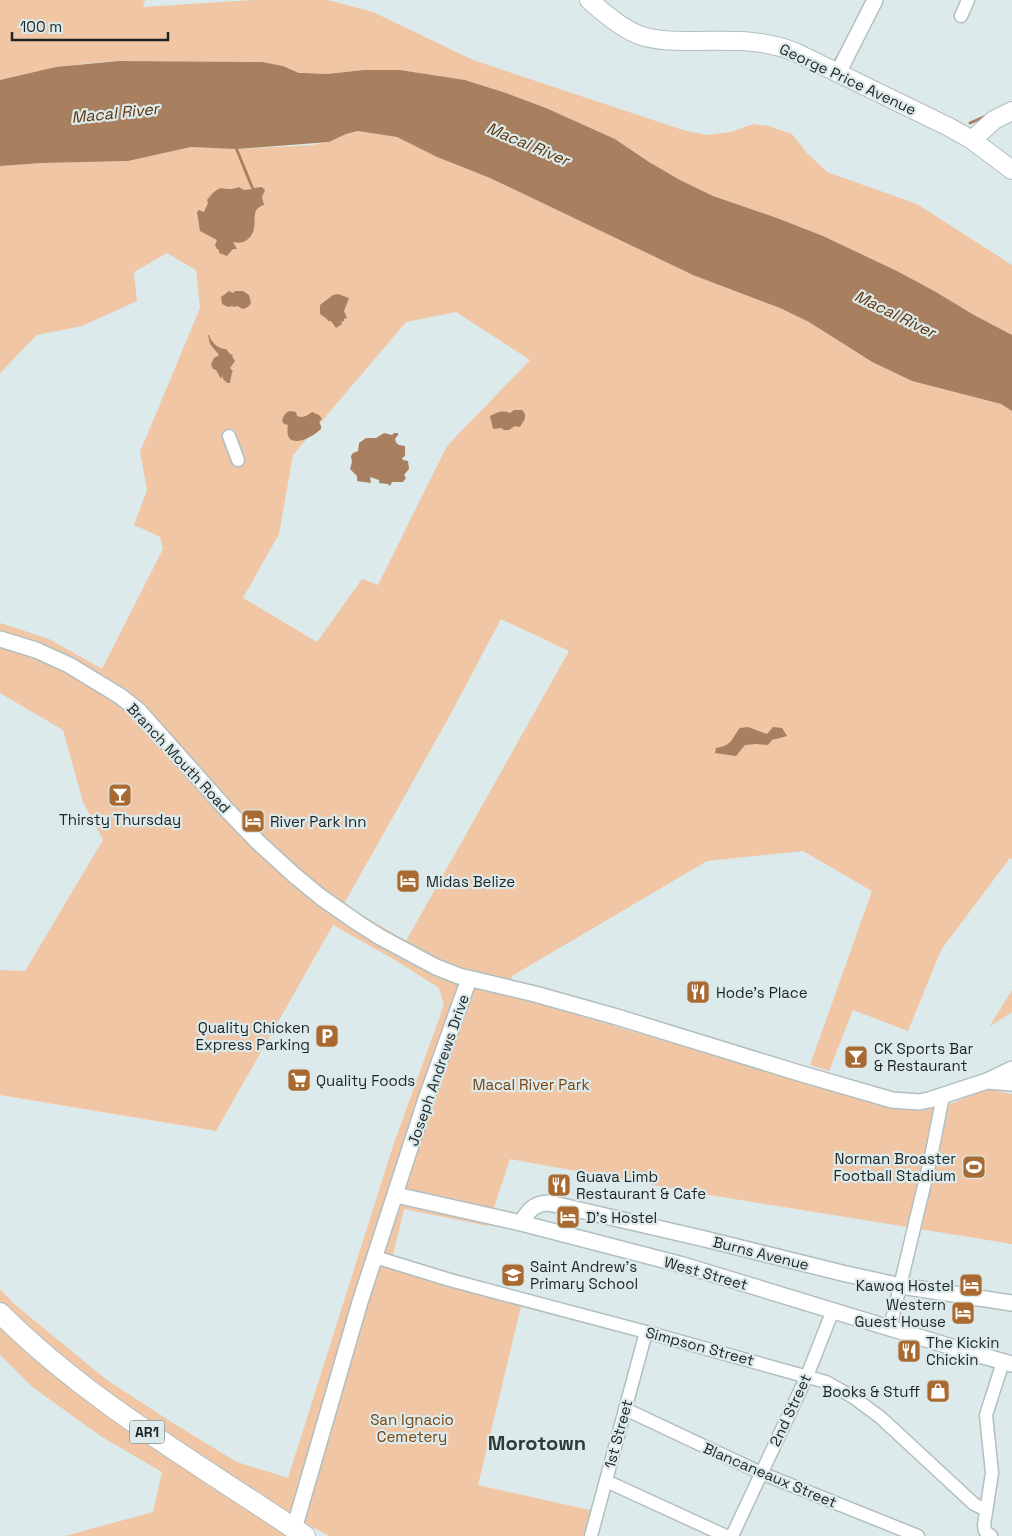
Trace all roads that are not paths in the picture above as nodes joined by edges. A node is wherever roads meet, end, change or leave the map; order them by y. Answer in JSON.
{"nodes":[{"id":1,"x":589,"y":0,"type":"edge"},
{"id":2,"x":875,"y":0,"type":"edge"},
{"id":3,"x":968,"y":0,"type":"edge"},
{"id":4,"x":961,"y":16,"type":"dead end"},
{"id":5,"x":838,"y":74,"type":"junction"},
{"id":6,"x":1012,"y":111,"type":"edge"},
{"id":7,"x":1012,"y":121,"type":"edge"},
{"id":8,"x":976,"y":143,"type":"junction"},
{"id":9,"x":1012,"y":170,"type":"edge"},
{"id":10,"x":229,"y":436,"type":"dead end"},
{"id":11,"x":238,"y":460,"type":"dead end"},
{"id":12,"x":0,"y":639,"type":"edge"},
{"id":13,"x":469,"y":979,"type":"junction"},
{"id":14,"x":1012,"y":1069,"type":"edge"},
{"id":15,"x":987,"y":1081,"type":"junction"},
{"id":16,"x":1012,"y":1083,"type":"edge"},
{"id":17,"x":943,"y":1096,"type":"junction"},
{"id":18,"x":396,"y":1195,"type":"junction"},
{"id":19,"x":521,"y":1223,"type":"junction"},
{"id":20,"x":375,"y":1257,"type":"junction"},
{"id":21,"x":901,"y":1286,"type":"junction"},
{"id":22,"x":1012,"y":1303,"type":"edge"},
{"id":23,"x":833,"y":1310,"type":"junction"},
{"id":24,"x":0,"y":1313,"type":"edge"},
{"id":25,"x":890,"y":1328,"type":"junction"},
{"id":26,"x":646,"y":1332,"type":"junction"},
{"id":27,"x":1007,"y":1363,"type":"edge"},
{"id":28,"x":807,"y":1376,"type":"junction"},
{"id":29,"x":625,"y":1409,"type":"junction"},
{"id":30,"x":761,"y":1473,"type":"junction"},
{"id":31,"x":606,"y":1481,"type":"junction"},
{"id":32,"x":986,"y":1510,"type":"junction"},
{"id":33,"x":300,"y":1532,"type":"edge"},
{"id":34,"x":591,"y":1536,"type":"edge"},
{"id":35,"x":726,"y":1536,"type":"edge"},
{"id":36,"x":732,"y":1536,"type":"edge"},
{"id":37,"x":918,"y":1536,"type":"edge"},
{"id":38,"x":988,"y":1536,"type":"edge"}],
"edges":[{"from":1,"to":5,"type":"main road","name":"George Price Avenue"},
{"from":2,"to":5,"type":"street"},
{"from":3,"to":4,"type":"street"},
{"from":5,"to":8,"type":"main road","name":"George Price Avenue"},
{"from":6,"to":8,"type":"main road"},
{"from":7,"to":8,"type":"main road"},
{"from":8,"to":9,"type":"main road","name":"George Price Avenue"},
{"from":10,"to":11,"type":"street"},
{"from":12,"to":13,"type":"street","name":"Branch Mouth Road"},
{"from":13,"to":17,"type":"street","name":"Joseph Andrews Drive"},
{"from":13,"to":18,"type":"street","name":"Joseph Andrews Drive"},
{"from":14,"to":15,"type":"street"},
{"from":15,"to":16,"type":"street","name":"Joseph Andrews Drive"},
{"from":15,"to":17,"type":"street","name":"Joseph Andrews Drive"},
{"from":17,"to":21,"type":"street"},
{"from":18,"to":19,"type":"street","name":"West Street"},
{"from":18,"to":20,"type":"street","name":"Joseph Andrews Drive"},
{"from":19,"to":21,"type":"street","name":"Burns Avenue"},
{"from":19,"to":23,"type":"street","name":"West Street"},
{"from":20,"to":26,"type":"street","name":"Simpson Street"},
{"from":20,"to":33,"type":"street","name":"Joseph Andrews Drive"},
{"from":21,"to":22,"type":"street","name":"Burns Avenue"},
{"from":21,"to":25,"type":"street"},
{"from":23,"to":25,"type":"street","name":"West Street"},
{"from":23,"to":28,"type":"street","name":"2nd Street"},
{"from":24,"to":33,"type":"highway","number":"AR1"},
{"from":25,"to":27,"type":"street","name":"West Street"},
{"from":26,"to":28,"type":"street","name":"Simpson Street"},
{"from":26,"to":29,"type":"street","name":"1st Street"},
{"from":27,"to":32,"type":"street"},
{"from":28,"to":30,"type":"street","name":"2nd Street"},
{"from":28,"to":32,"type":"street","name":"Simpson Street"},
{"from":29,"to":30,"type":"street","name":"Blancaneaux Street"},
{"from":29,"to":31,"type":"street","name":"1st Street"},
{"from":30,"to":36,"type":"street","name":"2nd Street"},
{"from":30,"to":37,"type":"street","name":"Blancaneaux Street"},
{"from":31,"to":34,"type":"street","name":"1st Street"},
{"from":31,"to":35,"type":"street"},
{"from":32,"to":38,"type":"street"}]}
